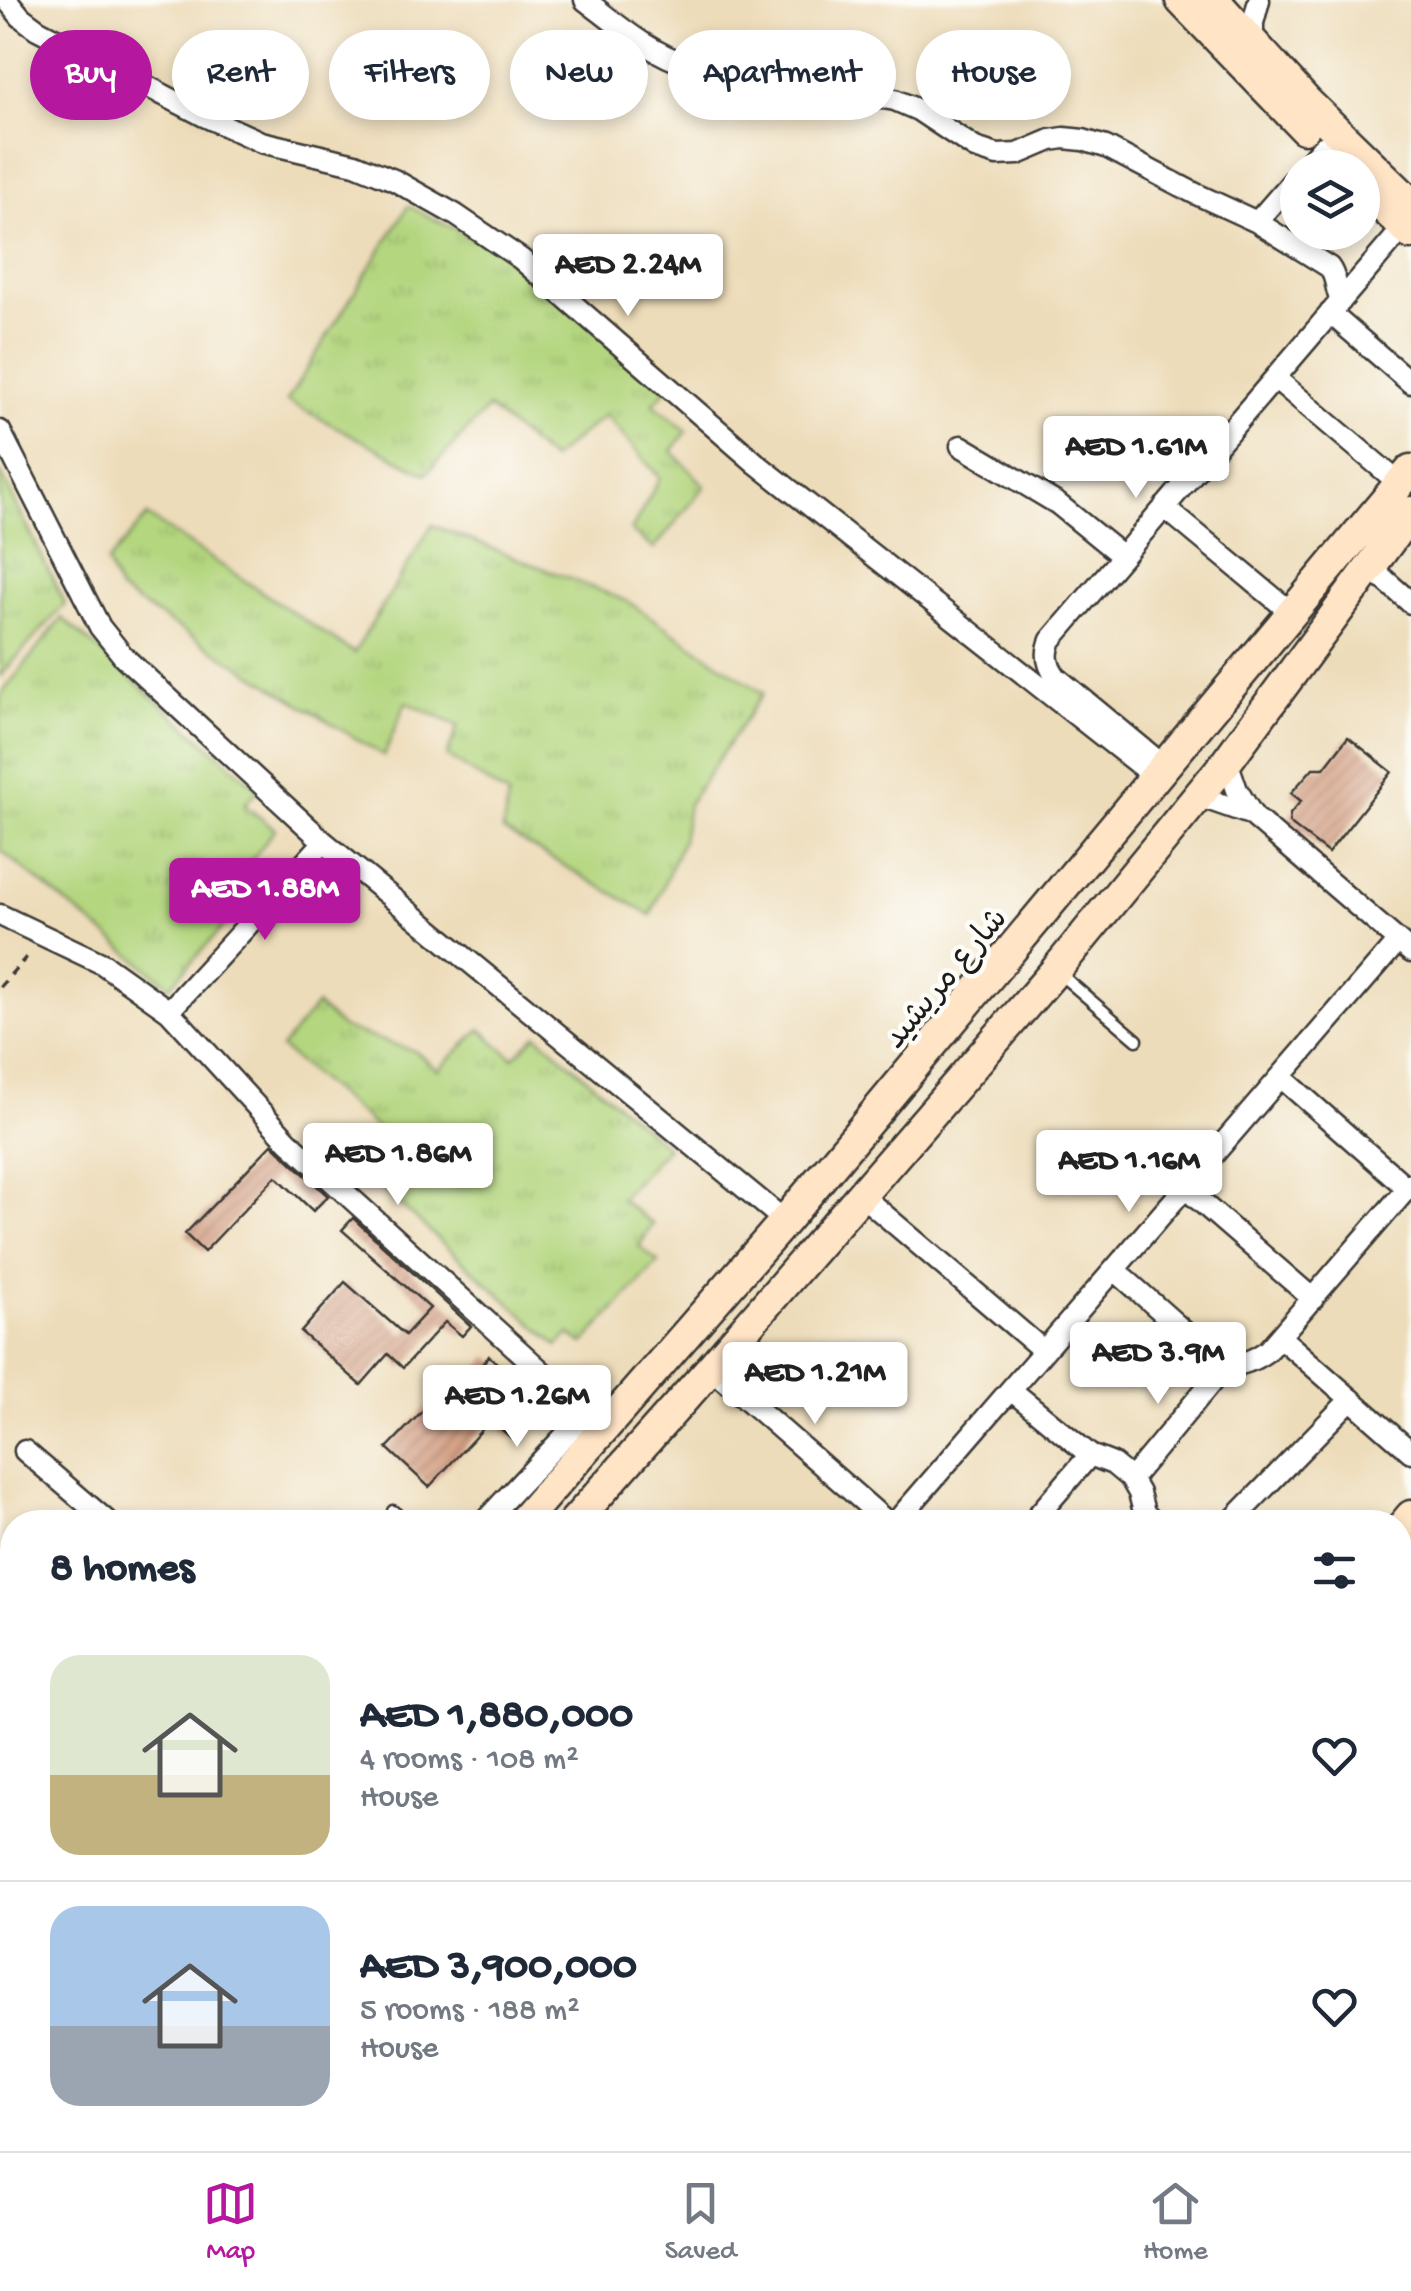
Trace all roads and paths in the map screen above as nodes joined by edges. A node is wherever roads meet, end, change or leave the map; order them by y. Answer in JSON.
{"nodes":[{"id":1,"x":585,"y":0,"type":"edge"},
{"id":2,"x":1181,"y":0,"type":"edge"},
{"id":3,"x":1214,"y":0,"type":"edge"},
{"id":4,"x":1228,"y":0,"type":"edge"},
{"id":5,"x":1258,"y":0,"type":"edge"},
{"id":6,"x":4,"y":2,"type":"edge"},
{"id":7,"x":1253,"y":44,"type":"junction"},
{"id":8,"x":1314,"y":150,"type":"edge"},
{"id":9,"x":1280,"y":195,"type":"edge"},
{"id":10,"x":1380,"y":199,"type":"edge"},
{"id":11,"x":1409,"y":221,"type":"edge"},
{"id":12,"x":1256,"y":222,"type":"junction"},
{"id":13,"x":1336,"y":307,"type":"junction"},
{"id":14,"x":1275,"y":378,"type":"junction"},
{"id":15,"x":1411,"y":383,"type":"edge"},
{"id":16,"x":0,"y":431,"type":"edge"},
{"id":17,"x":961,"y":446,"type":"dead end"},
{"id":18,"x":1405,"y":477,"type":"edge"},
{"id":19,"x":1164,"y":507,"type":"junction"},
{"id":20,"x":1411,"y":512,"type":"edge"},
{"id":21,"x":1122,"y":556,"type":"junction"},
{"id":22,"x":1369,"y":566,"type":"junction"},
{"id":23,"x":1411,"y":603,"type":"edge"},
{"id":24,"x":1293,"y":614,"type":"junction"},
{"id":25,"x":1263,"y":650,"type":"junction"},
{"id":26,"x":1290,"y":676,"type":"junction"},
{"id":27,"x":1227,"y":761,"type":"junction"},
{"id":28,"x":1160,"y":772,"type":"junction"},
{"id":29,"x":1198,"y":796,"type":"junction"},
{"id":30,"x":1253,"y":816,"type":"junction"},
{"id":31,"x":324,"y":842,"type":"junction"},
{"id":32,"x":0,"y":915,"type":"edge"},
{"id":33,"x":44,"y":937,"type":"junction"},
{"id":34,"x":1405,"y":947,"type":"edge"},
{"id":35,"x":1056,"y":970,"type":"junction"},
{"id":36,"x":0,"y":987,"type":"edge"},
{"id":37,"x":169,"y":1011,"type":"junction"},
{"id":38,"x":1137,"y":1040,"type":"dead end"},
{"id":39,"x":1281,"y":1077,"type":"junction"},
{"id":40,"x":1409,"y":1186,"type":"edge"},
{"id":41,"x":1185,"y":1188,"type":"junction"},
{"id":42,"x":861,"y":1195,"type":"junction"},
{"id":43,"x":785,"y":1221,"type":"junction"},
{"id":44,"x":1115,"y":1270,"type":"junction"},
{"id":45,"x":1313,"y":1298,"type":"junction"},
{"id":46,"x":1280,"y":1337,"type":"junction"},
{"id":47,"x":1044,"y":1352,"type":"junction"},
{"id":48,"x":711,"y":1368,"type":"junction"},
{"id":49,"x":1224,"y":1368,"type":"junction"},
{"id":50,"x":1011,"y":1390,"type":"junction"},
{"id":51,"x":1350,"y":1399,"type":"junction"},
{"id":52,"x":596,"y":1420,"type":"junction"},
{"id":53,"x":25,"y":1452,"type":"dead end"},
{"id":54,"x":1411,"y":1452,"type":"edge"},
{"id":55,"x":1090,"y":1455,"type":"junction"},
{"id":56,"x":1131,"y":1478,"type":"junction"},
{"id":57,"x":94,"y":1510,"type":"edge"},
{"id":58,"x":497,"y":1510,"type":"edge"},
{"id":59,"x":531,"y":1510,"type":"edge"},
{"id":60,"x":585,"y":1510,"type":"edge"},
{"id":61,"x":864,"y":1510,"type":"edge"},
{"id":62,"x":906,"y":1510,"type":"edge"},
{"id":63,"x":1042,"y":1510,"type":"edge"},
{"id":64,"x":1143,"y":1510,"type":"edge"},
{"id":65,"x":1243,"y":1510,"type":"edge"}],
"edges":[{"from":1,"to":12,"type":"street"},
{"from":2,"to":8,"type":"main road"},
{"from":3,"to":4,"type":"street"},
{"from":3,"to":7,"type":"main road"},
{"from":5,"to":7,"type":"street"},
{"from":6,"to":28,"type":"street"},
{"from":7,"to":11,"type":"main road"},
{"from":9,"to":12,"type":"street"},
{"from":10,"to":11,"type":"main road"},
{"from":11,"to":13,"type":"street"},
{"from":12,"to":13,"type":"street"},
{"from":13,"to":14,"type":"street"},
{"from":13,"to":15,"type":"street"},
{"from":14,"to":18,"type":"street"},
{"from":14,"to":19,"type":"street"},
{"from":16,"to":31,"type":"street"},
{"from":17,"to":21,"type":"street"},
{"from":18,"to":24,"type":"main road","name":"شارع مريشيد"},
{"from":19,"to":21,"type":"street"},
{"from":19,"to":24,"type":"street"},
{"from":20,"to":22,"type":"main road"},
{"from":21,"to":28,"type":"street"},
{"from":22,"to":23,"type":"street"},
{"from":22,"to":26,"type":"main road"},
{"from":24,"to":25,"type":"main road","name":"شارع مريشيد"},
{"from":25,"to":26,"type":"main road"},
{"from":25,"to":28,"type":"main road","name":"شارع مريشيد"},
{"from":26,"to":27,"type":"main road"},
{"from":27,"to":29,"type":"main road"},
{"from":27,"to":30,"type":"street"},
{"from":28,"to":43,"type":"main road","name":"شارع مريشيد"},
{"from":29,"to":30,"type":"street"},
{"from":29,"to":35,"type":"main road"},
{"from":30,"to":34,"type":"street"},
{"from":31,"to":37,"type":"street"},
{"from":31,"to":43,"type":"street"},
{"from":32,"to":33,"type":"street"},
{"from":33,"to":36,"type":"path"},
{"from":33,"to":37,"type":"street"},
{"from":34,"to":39,"type":"street"},
{"from":35,"to":38,"type":"lane"},
{"from":35,"to":42,"type":"main road"},
{"from":37,"to":52,"type":"street"},
{"from":39,"to":40,"type":"street"},
{"from":39,"to":41,"type":"street"},
{"from":40,"to":45,"type":"street"},
{"from":41,"to":44,"type":"street"},
{"from":41,"to":45,"type":"street"},
{"from":42,"to":47,"type":"street"},
{"from":42,"to":48,"type":"main road"},
{"from":43,"to":52,"type":"main road","name":"شارع مريشيد"},
{"from":44,"to":47,"type":"street"},
{"from":44,"to":49,"type":"street"},
{"from":45,"to":46,"type":"street"},
{"from":46,"to":49,"type":"street"},
{"from":46,"to":51,"type":"street"},
{"from":47,"to":50,"type":"street"},
{"from":48,"to":60,"type":"main road"},
{"from":48,"to":61,"type":"street"},
{"from":49,"to":56,"type":"street"},
{"from":50,"to":55,"type":"street"},
{"from":50,"to":62,"type":"street"},
{"from":51,"to":54,"type":"street"},
{"from":51,"to":65,"type":"street"},
{"from":52,"to":58,"type":"street"},
{"from":52,"to":59,"type":"main road","name":"شارع مريشيد"},
{"from":53,"to":57,"type":"street"},
{"from":55,"to":56,"type":"street"},
{"from":55,"to":63,"type":"street"},
{"from":56,"to":64,"type":"street"}]}
